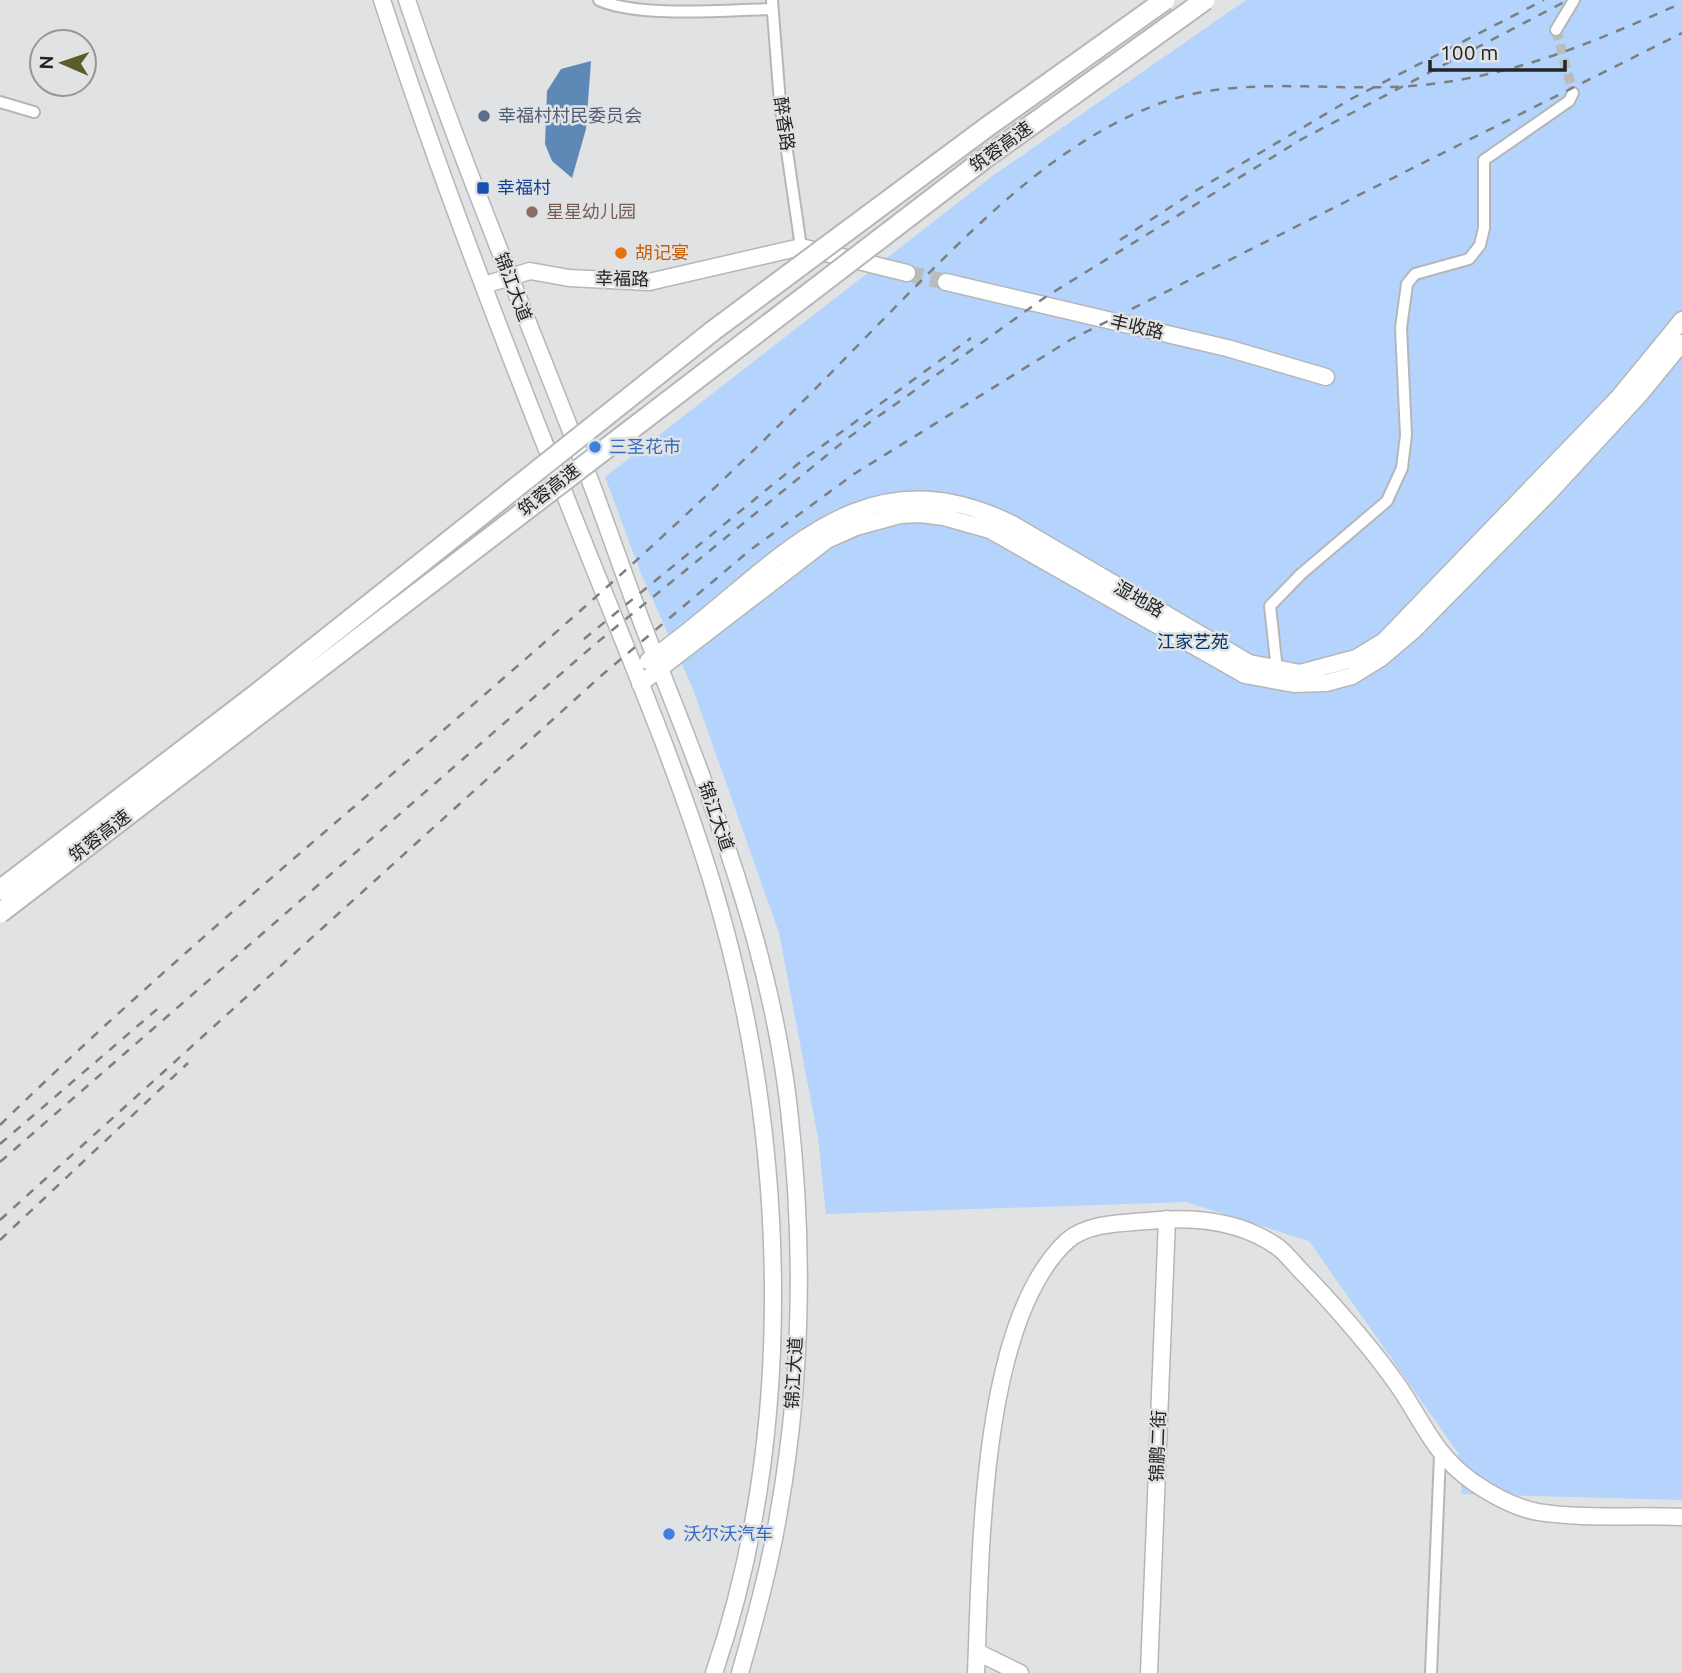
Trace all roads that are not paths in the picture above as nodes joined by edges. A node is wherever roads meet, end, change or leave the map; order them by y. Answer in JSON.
{"nodes":[{"id":1,"x":382,"y":0,"type":"edge"},
{"id":2,"x":407,"y":0,"type":"edge"},
{"id":3,"x":599,"y":0,"type":"edge"},
{"id":4,"x":1165,"y":0,"type":"edge"},
{"id":5,"x":1205,"y":0,"type":"edge"},
{"id":6,"x":1574,"y":0,"type":"edge"},
{"id":7,"x":772,"y":5,"type":"edge"},
{"id":8,"x":1556,"y":30,"type":"dead end"},
{"id":9,"x":1573,"y":93,"type":"dead end"},
{"id":10,"x":0,"y":102,"type":"edge"},
{"id":11,"x":34,"y":112,"type":"dead end"},
{"id":12,"x":801,"y":247,"type":"junction"},
{"id":13,"x":907,"y":273,"type":"tunnel mouth"},
{"id":14,"x":510,"y":278,"type":"junction"},
{"id":15,"x":946,"y":282,"type":"tunnel mouth"},
{"id":16,"x":484,"y":285,"type":"junction"},
{"id":17,"x":1682,"y":320,"type":"edge"},
{"id":18,"x":1682,"y":343,"type":"edge"},
{"id":19,"x":1326,"y":377,"type":"dead end"},
{"id":20,"x":658,"y":663,"type":"junction"},
{"id":21,"x":1276,"y":674,"type":"junction"},
{"id":22,"x":637,"y":677,"type":"junction"},
{"id":23,"x":0,"y":890,"type":"edge"},
{"id":24,"x":0,"y":913,"type":"edge"},
{"id":25,"x":1167,"y":1219,"type":"junction"},
{"id":26,"x":1440,"y":1455,"type":"junction"},
{"id":27,"x":1682,"y":1517,"type":"edge"},
{"id":28,"x":977,"y":1652,"type":"junction"},
{"id":29,"x":714,"y":1673,"type":"edge"},
{"id":30,"x":740,"y":1673,"type":"edge"},
{"id":31,"x":976,"y":1673,"type":"edge"},
{"id":32,"x":1020,"y":1673,"type":"edge"},
{"id":33,"x":1149,"y":1673,"type":"edge"},
{"id":34,"x":1431,"y":1673,"type":"edge"}],
"edges":[{"from":1,"to":16,"type":"street","name":"锦江大道"},
{"from":2,"to":14,"type":"street","name":"锦江大道"},
{"from":3,"to":7,"type":"street"},
{"from":4,"to":23,"type":"highway","name":"筑蓉高速","bridge":true},
{"from":5,"to":24,"type":"highway","name":"筑蓉高速","bridge":true},
{"from":6,"to":8,"type":"street"},
{"from":7,"to":12,"type":"street","name":"醉香路"},
{"from":9,"to":21,"type":"street"},
{"from":10,"to":11,"type":"street"},
{"from":12,"to":13,"type":"street"},
{"from":12,"to":14,"type":"street","name":"幸福路"},
{"from":14,"to":16,"type":"street","name":"幸福路"},
{"from":14,"to":20,"type":"street","name":"锦江大道"},
{"from":15,"to":19,"type":"street","name":"丰收路"},
{"from":16,"to":22,"type":"street","name":"锦江大道"},
{"from":17,"to":21,"type":"street","name":"湿地路"},
{"from":18,"to":21,"type":"street","name":"湿地路"},
{"from":20,"to":21,"type":"street","name":"湿地路"},
{"from":20,"to":22,"type":"street","name":"湿地路"},
{"from":20,"to":30,"type":"street","name":"锦江大道"},
{"from":22,"to":29,"type":"street","name":"锦江大道"},
{"from":25,"to":26,"type":"street"},
{"from":25,"to":28,"type":"street"},
{"from":25,"to":33,"type":"street","name":"锦鹏二街"},
{"from":26,"to":27,"type":"street"},
{"from":26,"to":34,"type":"street"},
{"from":28,"to":31,"type":"street"},
{"from":28,"to":32,"type":"street"}]}
